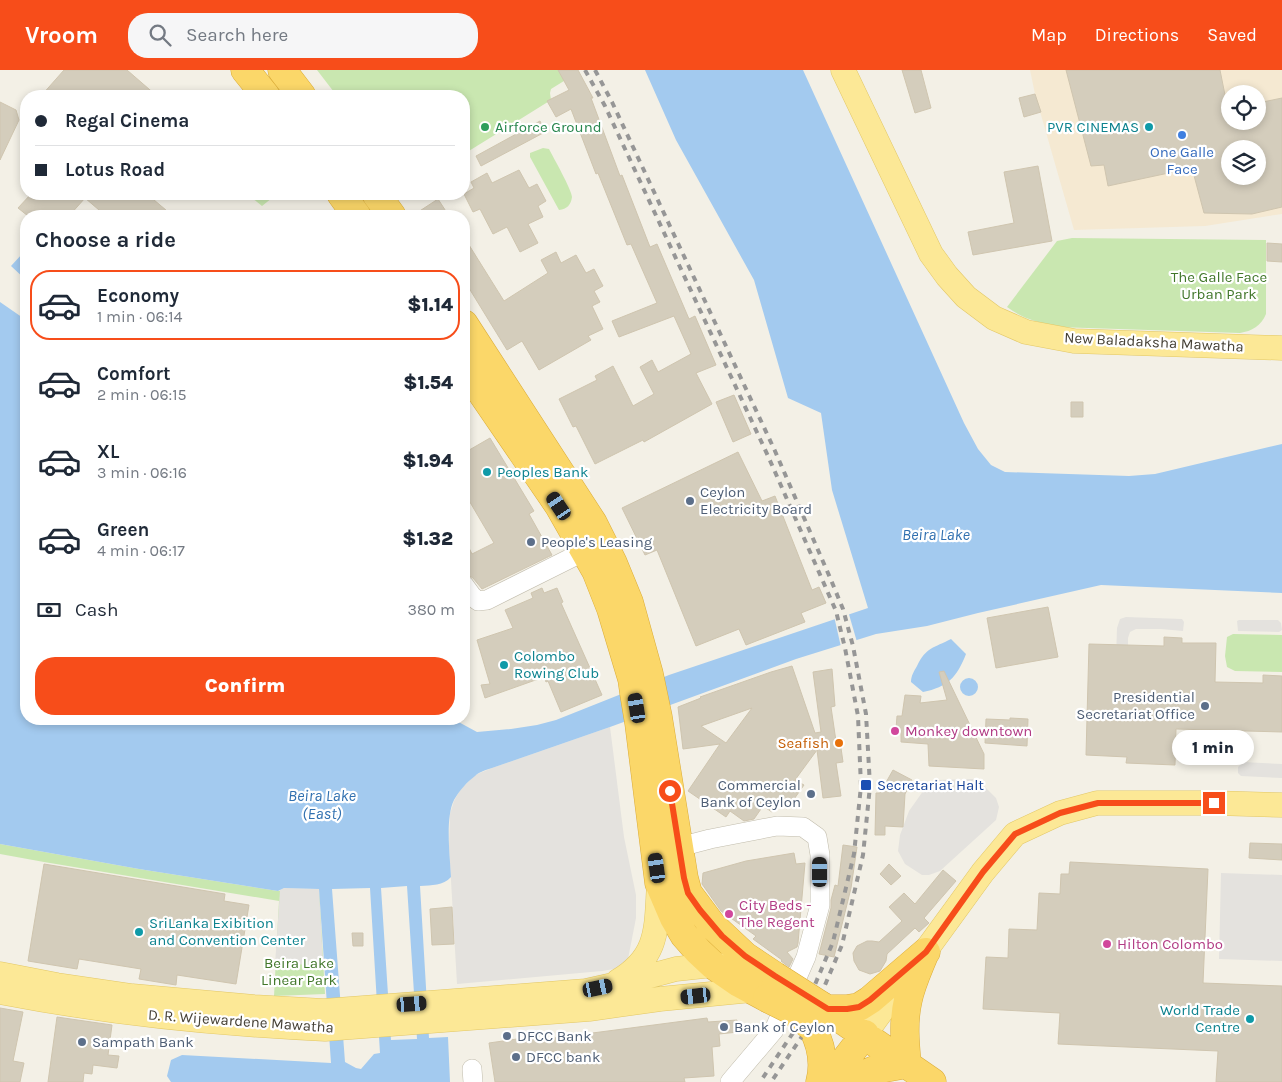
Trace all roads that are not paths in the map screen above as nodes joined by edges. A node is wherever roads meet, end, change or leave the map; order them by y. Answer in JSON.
{"nodes":[{"id":1,"x":245,"y":70,"type":"edge"},
{"id":2,"x":282,"y":70,"type":"edge"},
{"id":3,"x":842,"y":70,"type":"edge"},
{"id":4,"x":261,"y":90,"type":"edge"},
{"id":5,"x":297,"y":90,"type":"edge"},
{"id":6,"x":470,"y":333,"type":"edge"},
{"id":7,"x":1282,"y":348,"type":"edge"},
{"id":8,"x":470,"y":375,"type":"edge"},
{"id":9,"x":585,"y":551,"type":"junction"},
{"id":10,"x":470,"y":593,"type":"edge"},
{"id":11,"x":640,"y":677,"type":"junction"},
{"id":12,"x":1282,"y":805,"type":"edge"},
{"id":13,"x":667,"y":851,"type":"junction"},
{"id":14,"x":659,"y":883,"type":"junction"},
{"id":15,"x":688,"y":893,"type":"junction"},
{"id":16,"x":684,"y":935,"type":"junction"},
{"id":17,"x":926,"y":952,"type":"junction"},
{"id":18,"x":713,"y":965,"type":"junction"},
{"id":19,"x":676,"y":969,"type":"junction"},
{"id":20,"x":0,"y":974,"type":"edge"},
{"id":21,"x":610,"y":986,"type":"junction"},
{"id":22,"x":764,"y":988,"type":"junction"},
{"id":23,"x":0,"y":992,"type":"edge"},
{"id":24,"x":660,"y":1000,"type":"junction"},
{"id":25,"x":448,"y":1011,"type":"junction"},
{"id":26,"x":821,"y":1014,"type":"junction"},
{"id":27,"x":324,"y":1020,"type":"junction"},
{"id":28,"x":864,"y":1034,"type":"junction"},
{"id":29,"x":907,"y":1064,"type":"junction"},
{"id":30,"x":730,"y":1082,"type":"edge"},
{"id":31,"x":820,"y":1082,"type":"edge"},
{"id":32,"x":828,"y":1082,"type":"edge"},
{"id":33,"x":846,"y":1082,"type":"edge"},
{"id":34,"x":932,"y":1082,"type":"edge"}],
"edges":[{"from":1,"to":4,"type":"highway"},
{"from":2,"to":5,"type":"highway"},
{"from":3,"to":7,"type":"main road","name":"New Baladaksha Mawatha"},
{"from":6,"to":11,"type":"highway"},
{"from":8,"to":9,"type":"highway"},
{"from":9,"to":10,"type":"street"},
{"from":9,"to":11,"type":"highway"},
{"from":11,"to":13,"type":"highway"},
{"from":12,"to":17,"type":"main road"},
{"from":13,"to":14,"type":"highway"},
{"from":13,"to":15,"type":"highway"},
{"from":13,"to":30,"type":"street"},
{"from":14,"to":16,"type":"highway"},
{"from":14,"to":21,"type":"main road"},
{"from":15,"to":16,"type":"main road"},
{"from":15,"to":22,"type":"highway"},
{"from":16,"to":18,"type":"highway"},
{"from":16,"to":19,"type":"main road"},
{"from":17,"to":26,"type":"highway"},
{"from":17,"to":28,"type":"main road"},
{"from":17,"to":29,"type":"highway"},
{"from":18,"to":19,"type":"main road","name":"D. R. Wijewardene Mawatha"},
{"from":18,"to":22,"type":"highway"},
{"from":19,"to":21,"type":"main road","name":"D. R. Wijewardene Mawatha"},
{"from":19,"to":24,"type":"main road"},
{"from":20,"to":27,"type":"main road","name":"D. R. Wijewardene Mawatha"},
{"from":21,"to":25,"type":"main road","name":"D. R. Wijewardene Mawatha"},
{"from":22,"to":24,"type":"main road","name":"D. R. Wijewardene Mawatha"},
{"from":22,"to":26,"type":"highway","bridge":true},
{"from":23,"to":27,"type":"main road","name":"D. R. Wijewardene Mawatha"},
{"from":24,"to":25,"type":"main road","name":"D. R. Wijewardene Mawatha"},
{"from":25,"to":27,"type":"main road","name":"D. R. Wijewardene Mawatha"},
{"from":26,"to":28,"type":"highway"},
{"from":26,"to":31,"type":"highway"},
{"from":28,"to":29,"type":"highway"},
{"from":28,"to":32,"type":"highway"},
{"from":29,"to":33,"type":"highway"},
{"from":29,"to":34,"type":"highway"}]}
